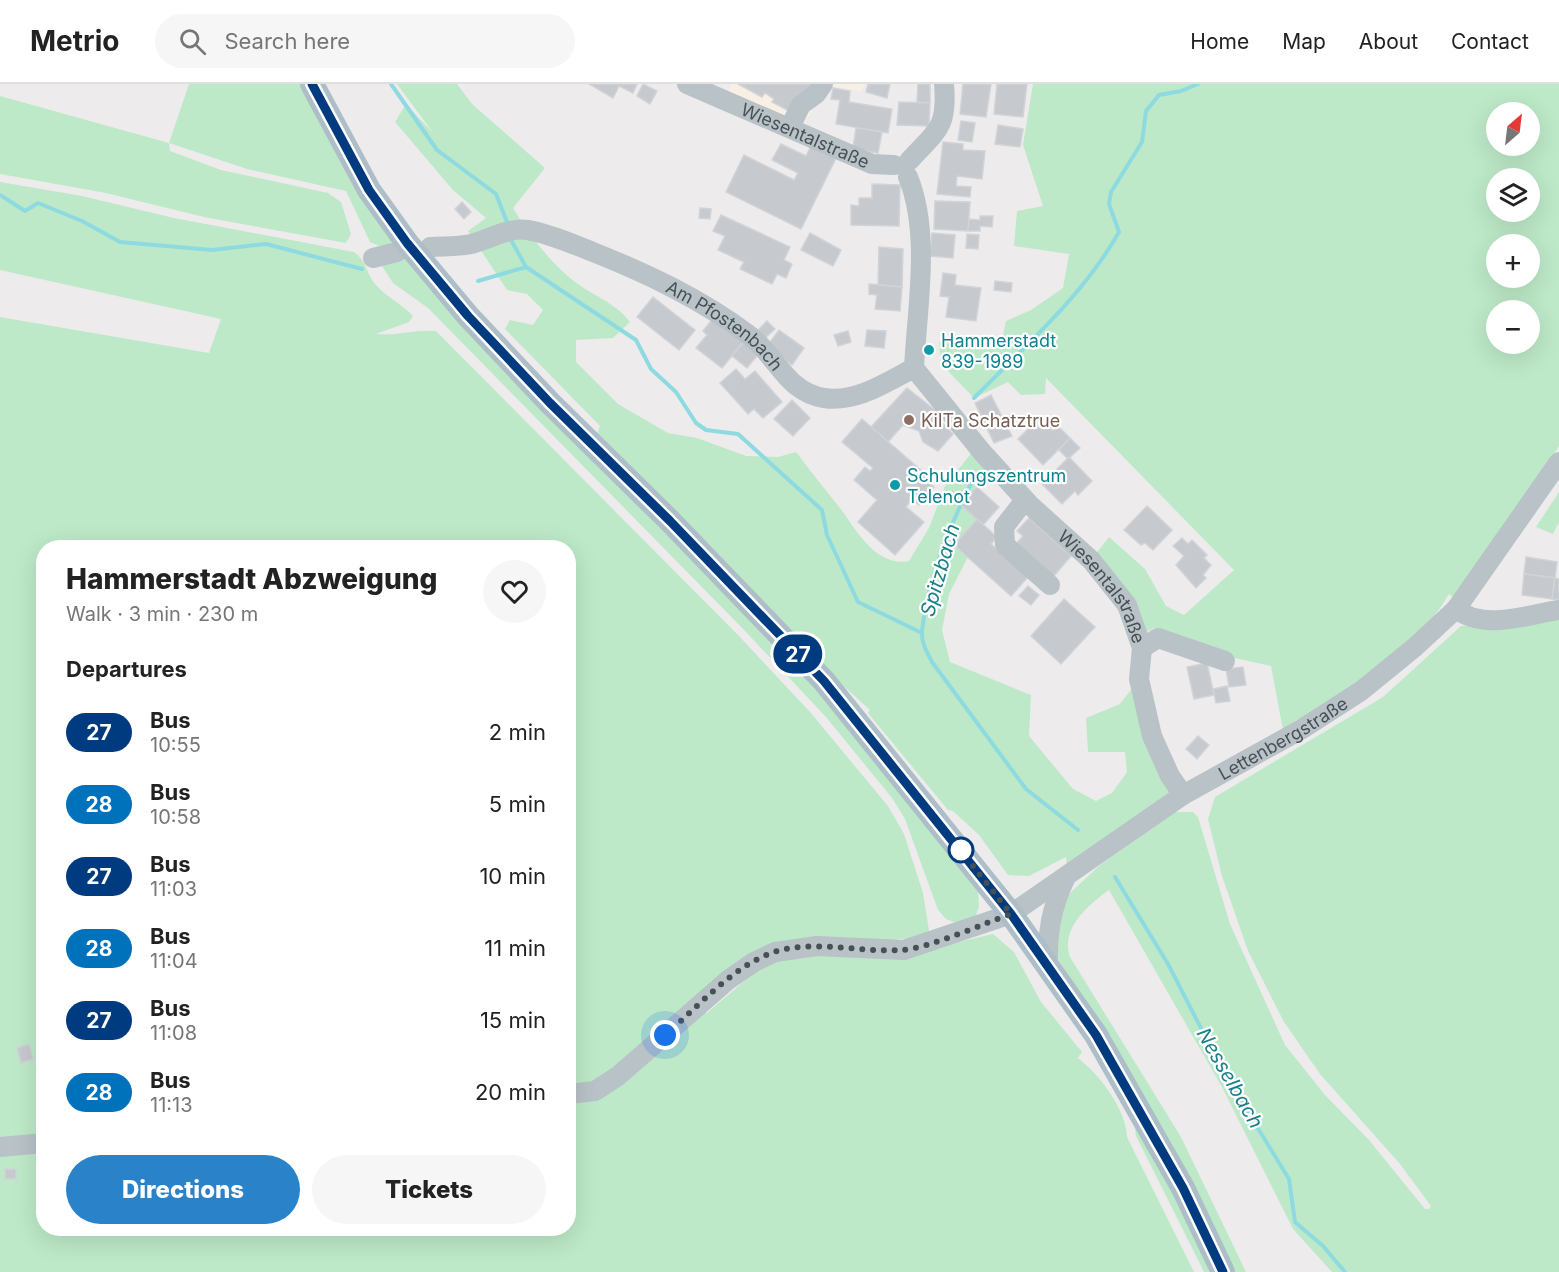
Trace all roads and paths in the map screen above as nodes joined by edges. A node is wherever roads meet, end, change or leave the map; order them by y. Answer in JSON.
{"nodes":[{"id":1,"x":312,"y":84,"type":"edge"},
{"id":2,"x":687,"y":84,"type":"edge"},
{"id":3,"x":823,"y":84,"type":"edge"},
{"id":4,"x":944,"y":84,"type":"edge"},
{"id":5,"x":790,"y":127,"type":"junction"},
{"id":6,"x":904,"y":168,"type":"junction"},
{"id":7,"x":430,"y":247,"type":"dead end"},
{"id":8,"x":397,"y":252,"type":"dead end"},
{"id":9,"x":373,"y":258,"type":"dead end"},
{"id":10,"x":914,"y":368,"type":"junction"},
{"id":11,"x":1559,"y":462,"type":"edge"},
{"id":12,"x":1025,"y":500,"type":"junction"},
{"id":13,"x":1050,"y":585,"type":"dead end"},
{"id":14,"x":1456,"y":609,"type":"junction"},
{"id":15,"x":1559,"y":610,"type":"edge"},
{"id":16,"x":1142,"y":648,"type":"junction"},
{"id":17,"x":1225,"y":661,"type":"dead end"},
{"id":18,"x":1183,"y":795,"type":"junction"},
{"id":19,"x":1068,"y":873,"type":"junction"},
{"id":20,"x":1011,"y":914,"type":"junction"},
{"id":21,"x":1048,"y":967,"type":"junction"},
{"id":22,"x":576,"y":1093,"type":"edge"},
{"id":23,"x":36,"y":1144,"type":"edge"},
{"id":24,"x":0,"y":1147,"type":"edge"},
{"id":25,"x":1223,"y":1272,"type":"edge"}],
"edges":[{"from":1,"to":20,"type":"main road"},
{"from":2,"to":5,"type":"street","name":"Wiesentalstraße"},
{"from":3,"to":5,"type":"street"},
{"from":4,"to":6,"type":"street"},
{"from":5,"to":6,"type":"street","name":"Wiesentalstraße"},
{"from":6,"to":10,"type":"street"},
{"from":7,"to":10,"type":"street","name":"Am Pfostenbach"},
{"from":8,"to":9,"type":"street"},
{"from":10,"to":12,"type":"street","name":"Wiesentalstraße"},
{"from":11,"to":14,"type":"street","name":"Lettenbergstraße"},
{"from":12,"to":13,"type":"street"},
{"from":12,"to":16,"type":"street","name":"Wiesentalstraße"},
{"from":14,"to":15,"type":"street"},
{"from":14,"to":18,"type":"street","name":"Lettenbergstraße"},
{"from":16,"to":17,"type":"street"},
{"from":16,"to":18,"type":"street","name":"Wiesentalstraße"},
{"from":18,"to":19,"type":"street","name":"Lettenbergstraße"},
{"from":19,"to":20,"type":"street","name":"Lettenbergstraße"},
{"from":19,"to":21,"type":"street"},
{"from":20,"to":21,"type":"main road"},
{"from":20,"to":22,"type":"street","name":"Lettenbergstraße"},
{"from":21,"to":25,"type":"main road"},
{"from":23,"to":24,"type":"street"}]}
